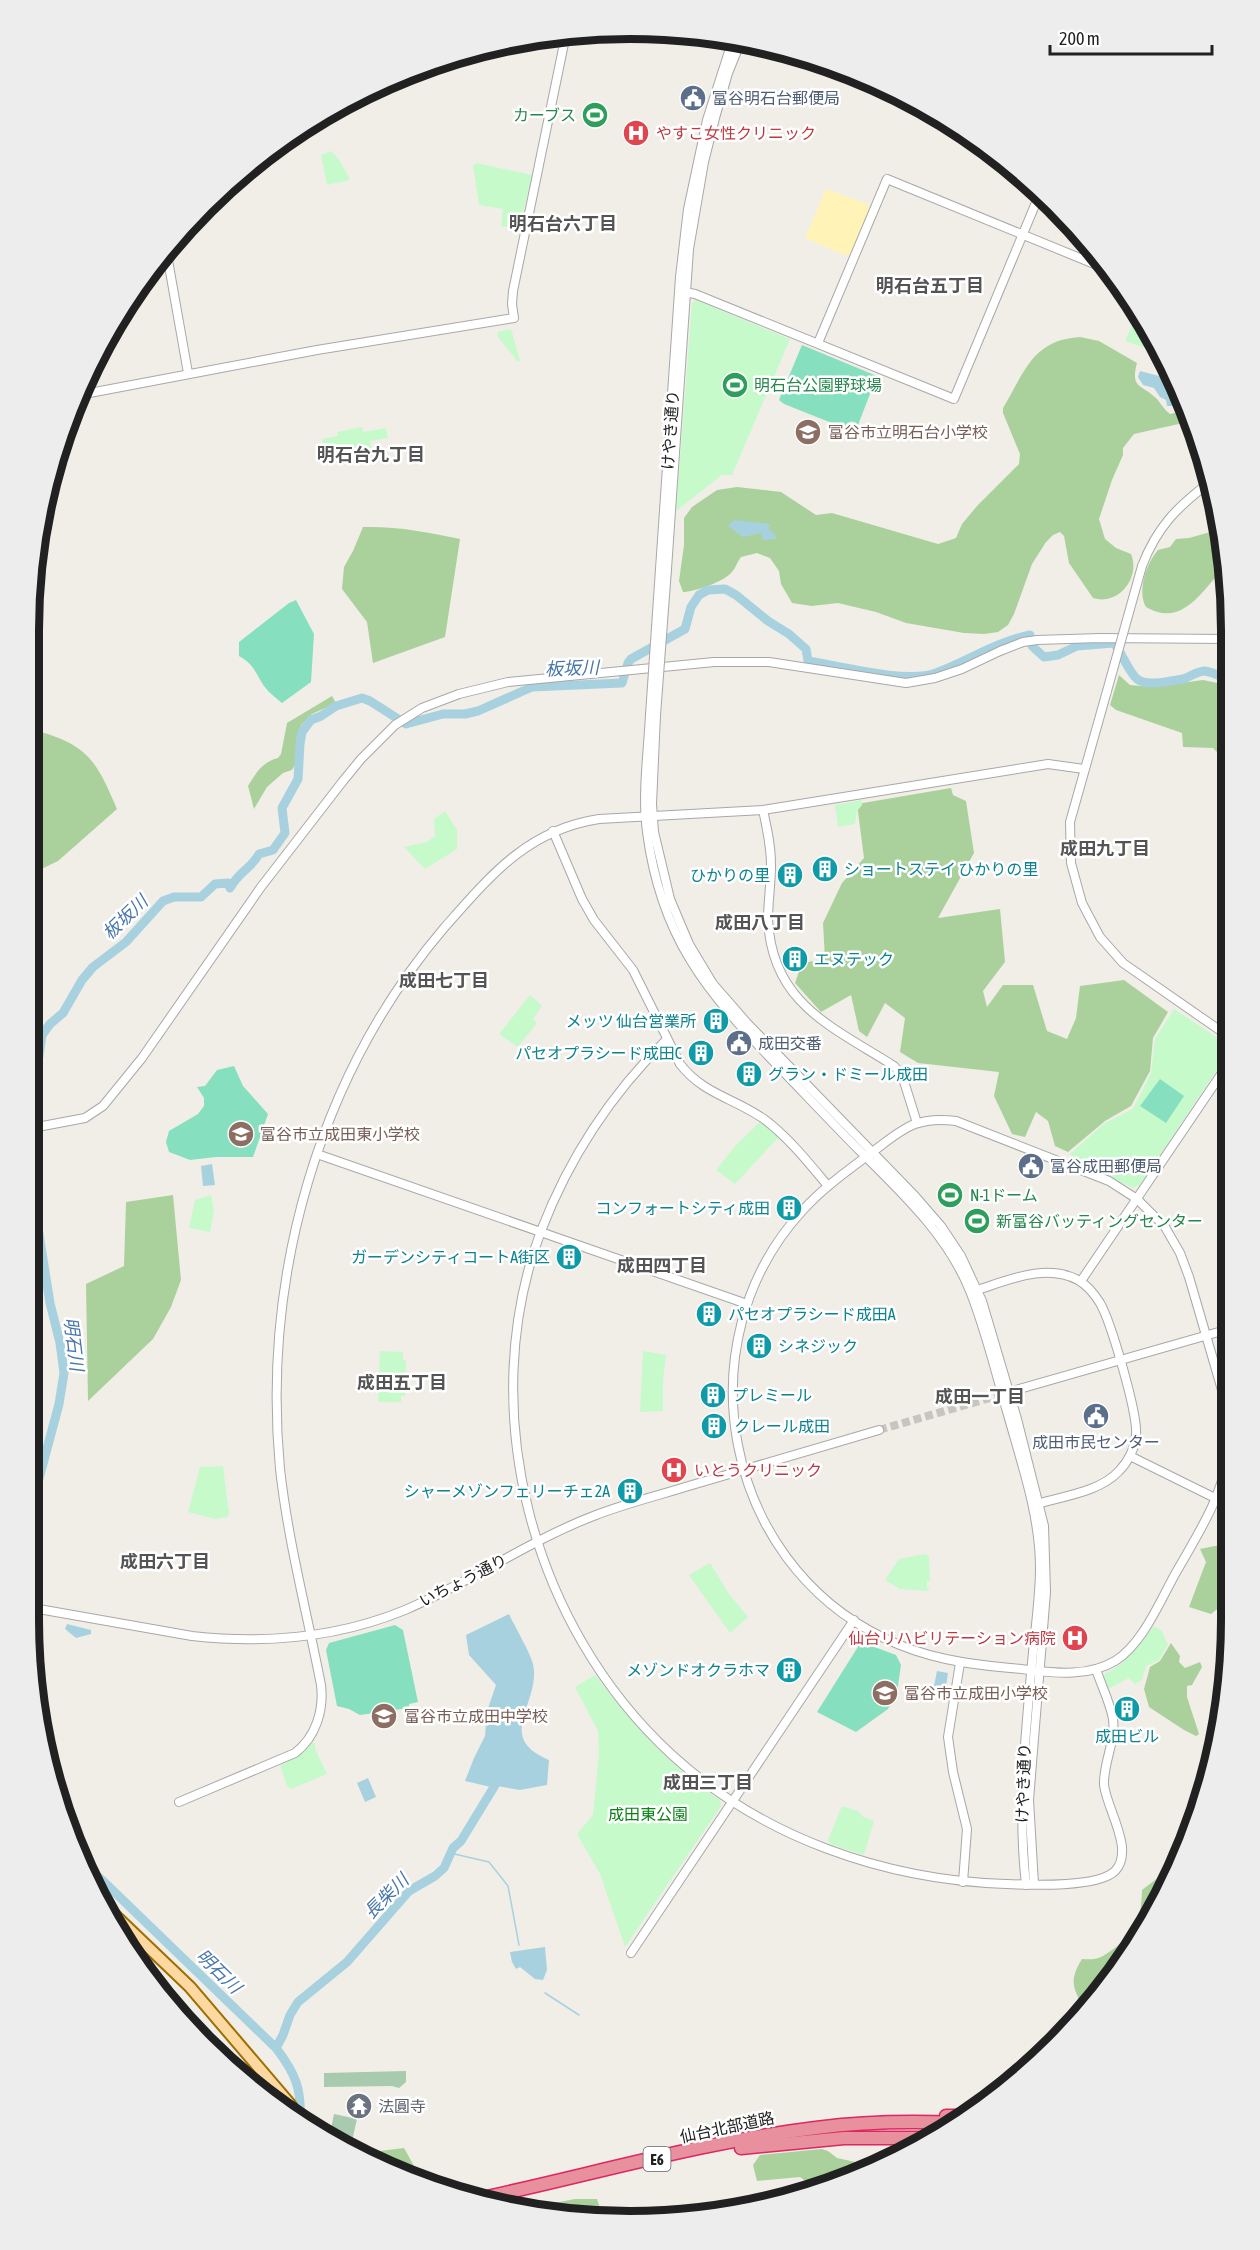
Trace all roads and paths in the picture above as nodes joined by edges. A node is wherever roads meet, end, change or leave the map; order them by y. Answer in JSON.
{"nodes":[{"id":1,"x":564,"y":43,"type":"edge"},
{"id":2,"x":730,"y":48,"type":"edge"},
{"id":3,"x":738,"y":49,"type":"edge"},
{"id":4,"x":1037,"y":201,"type":"edge"},
{"id":5,"x":1023,"y":235,"type":"junction"},
{"id":6,"x":168,"y":261,"type":"edge"},
{"id":7,"x":1094,"y":264,"type":"edge"},
{"id":8,"x":683,"y":292,"type":"junction"},
{"id":9,"x":818,"y":343,"type":"junction"},
{"id":10,"x":188,"y":374,"type":"junction"},
{"id":11,"x":89,"y":393,"type":"edge"},
{"id":12,"x":1204,"y":488,"type":"edge"},
{"id":13,"x":1221,"y":639,"type":"edge"},
{"id":14,"x":1084,"y":769,"type":"junction"},
{"id":15,"x":763,"y":810,"type":"junction"},
{"id":16,"x":649,"y":817,"type":"junction"},
{"id":17,"x":553,"y":831,"type":"junction"},
{"id":18,"x":1221,"y":1031,"type":"edge"},
{"id":19,"x":667,"y":1039,"type":"junction"},
{"id":20,"x":1221,"y":1074,"type":"edge"},
{"id":21,"x":917,"y":1123,"type":"junction"},
{"id":22,"x":39,"y":1127,"type":"edge"},
{"id":23,"x":317,"y":1154,"type":"junction"},
{"id":24,"x":869,"y":1155,"type":"junction"},
{"id":25,"x":828,"y":1186,"type":"junction"},
{"id":26,"x":1137,"y":1199,"type":"junction"},
{"id":27,"x":541,"y":1231,"type":"junction"},
{"id":28,"x":1081,"y":1281,"type":"junction"},
{"id":29,"x":977,"y":1290,"type":"junction"},
{"id":30,"x":747,"y":1304,"type":"junction"},
{"id":31,"x":1221,"y":1331,"type":"edge"},
{"id":32,"x":1206,"y":1335,"type":"junction"},
{"id":33,"x":1119,"y":1360,"type":"junction"},
{"id":34,"x":1221,"y":1387,"type":"edge"},
{"id":35,"x":1016,"y":1390,"type":"tunnel mouth"},
{"id":36,"x":879,"y":1430,"type":"tunnel mouth"},
{"id":37,"x":1130,"y":1456,"type":"junction"},
{"id":38,"x":743,"y":1470,"type":"junction"},
{"id":39,"x":1221,"y":1486,"type":"edge"},
{"id":40,"x":1217,"y":1499,"type":"junction"},
{"id":41,"x":1040,"y":1503,"type":"junction"},
{"id":42,"x":537,"y":1541,"type":"junction"},
{"id":43,"x":39,"y":1609,"type":"edge"},
{"id":44,"x":854,"y":1620,"type":"junction"},
{"id":45,"x":311,"y":1636,"type":"junction"},
{"id":46,"x":960,"y":1663,"type":"junction"},
{"id":47,"x":1096,"y":1669,"type":"junction"},
{"id":48,"x":1035,"y":1670,"type":"junction"},
{"id":49,"x":732,"y":1801,"type":"junction"},
{"id":50,"x":179,"y":1802,"type":"dead end"},
{"id":51,"x":963,"y":1881,"type":"junction"},
{"id":52,"x":1030,"y":1885,"type":"junction"},
{"id":53,"x":122,"y":1922,"type":"edge"},
{"id":54,"x":631,"y":1953,"type":"dead end"},
{"id":55,"x":287,"y":2101,"type":"edge"},
{"id":56,"x":950,"y":2117,"type":"edge"},
{"id":57,"x":897,"y":2122,"type":"junction"},
{"id":58,"x":941,"y":2122,"type":"edge"},
{"id":59,"x":843,"y":2125,"type":"junction"},
{"id":60,"x":936,"y":2126,"type":"edge"},
{"id":61,"x":914,"y":2138,"type":"edge"},
{"id":62,"x":645,"y":2162,"type":"junction"},
{"id":63,"x":495,"y":2195,"type":"edge"}],
"edges":[{"from":1,"to":10,"type":"street"},
{"from":2,"to":8,"type":"street"},
{"from":3,"to":8,"type":"street"},
{"from":4,"to":5,"type":"street"},
{"from":5,"to":7,"type":"street"},
{"from":5,"to":9,"type":"street"},
{"from":5,"to":9,"type":"street"},
{"from":6,"to":10,"type":"street"},
{"from":8,"to":9,"type":"street"},
{"from":8,"to":16,"type":"street","bridge":true},
{"from":10,"to":11,"type":"street"},
{"from":12,"to":14,"type":"street","bridge":true},
{"from":13,"to":22,"type":"street"},
{"from":14,"to":15,"type":"street"},
{"from":14,"to":18,"type":"street"},
{"from":15,"to":16,"type":"street"},
{"from":15,"to":21,"type":"street"},
{"from":16,"to":17,"type":"street"},
{"from":16,"to":24,"type":"street"},
{"from":17,"to":19,"type":"street"},
{"from":17,"to":23,"type":"street"},
{"from":19,"to":25,"type":"street"},
{"from":19,"to":27,"type":"street"},
{"from":20,"to":26,"type":"street"},
{"from":21,"to":24,"type":"street"},
{"from":21,"to":26,"type":"street"},
{"from":23,"to":27,"type":"street"},
{"from":23,"to":45,"type":"street"},
{"from":24,"to":25,"type":"street"},
{"from":24,"to":29,"type":"street"},
{"from":24,"to":48,"type":"street"},
{"from":25,"to":30,"type":"street"},
{"from":26,"to":28,"type":"street"},
{"from":26,"to":32,"type":"street"},
{"from":27,"to":30,"type":"street"},
{"from":27,"to":42,"type":"street"},
{"from":28,"to":29,"type":"street"},
{"from":28,"to":33,"type":"street"},
{"from":29,"to":41,"type":"street"},
{"from":30,"to":38,"type":"street"},
{"from":31,"to":32,"type":"street"},
{"from":32,"to":33,"type":"street"},
{"from":32,"to":34,"type":"street"},
{"from":33,"to":35,"type":"street"},
{"from":33,"to":37,"type":"street"},
{"from":36,"to":38,"type":"street","name":"いちょう通り"},
{"from":37,"to":40,"type":"street"},
{"from":37,"to":41,"type":"street"},
{"from":38,"to":42,"type":"street","name":"いちょう通り"},
{"from":38,"to":44,"type":"street"},
{"from":39,"to":40,"type":"street"},
{"from":40,"to":47,"type":"street"},
{"from":41,"to":48,"type":"street"},
{"from":42,"to":45,"type":"street","name":"いちょう通り"},
{"from":42,"to":49,"type":"street"},
{"from":43,"to":45,"type":"street","name":"いちょう通り"},
{"from":44,"to":46,"type":"street"},
{"from":44,"to":49,"type":"street"},
{"from":45,"to":50,"type":"street"},
{"from":46,"to":48,"type":"street"},
{"from":46,"to":51,"type":"street"},
{"from":47,"to":48,"type":"street"},
{"from":47,"to":52,"type":"street"},
{"from":48,"to":52,"type":"street"},
{"from":48,"to":52,"type":"street","name":"けやき通り"},
{"from":49,"to":51,"type":"street"},
{"from":49,"to":54,"type":"street"},
{"from":51,"to":52,"type":"street"},
{"from":53,"to":55,"type":"main road"},
{"from":56,"to":59,"type":"highway"},
{"from":57,"to":58,"type":"highway","name":"仙台北部道路","number":"E6"},
{"from":57,"to":59,"type":"highway","name":"仙台北部道路","number":"E6"},
{"from":57,"to":60,"type":"highway"},
{"from":59,"to":62,"type":"highway","name":"仙台北部道路","number":"E6"},
{"from":61,"to":62,"type":"highway"},
{"from":62,"to":63,"type":"highway","name":"仙台北部道路","number":"E6"}]}
